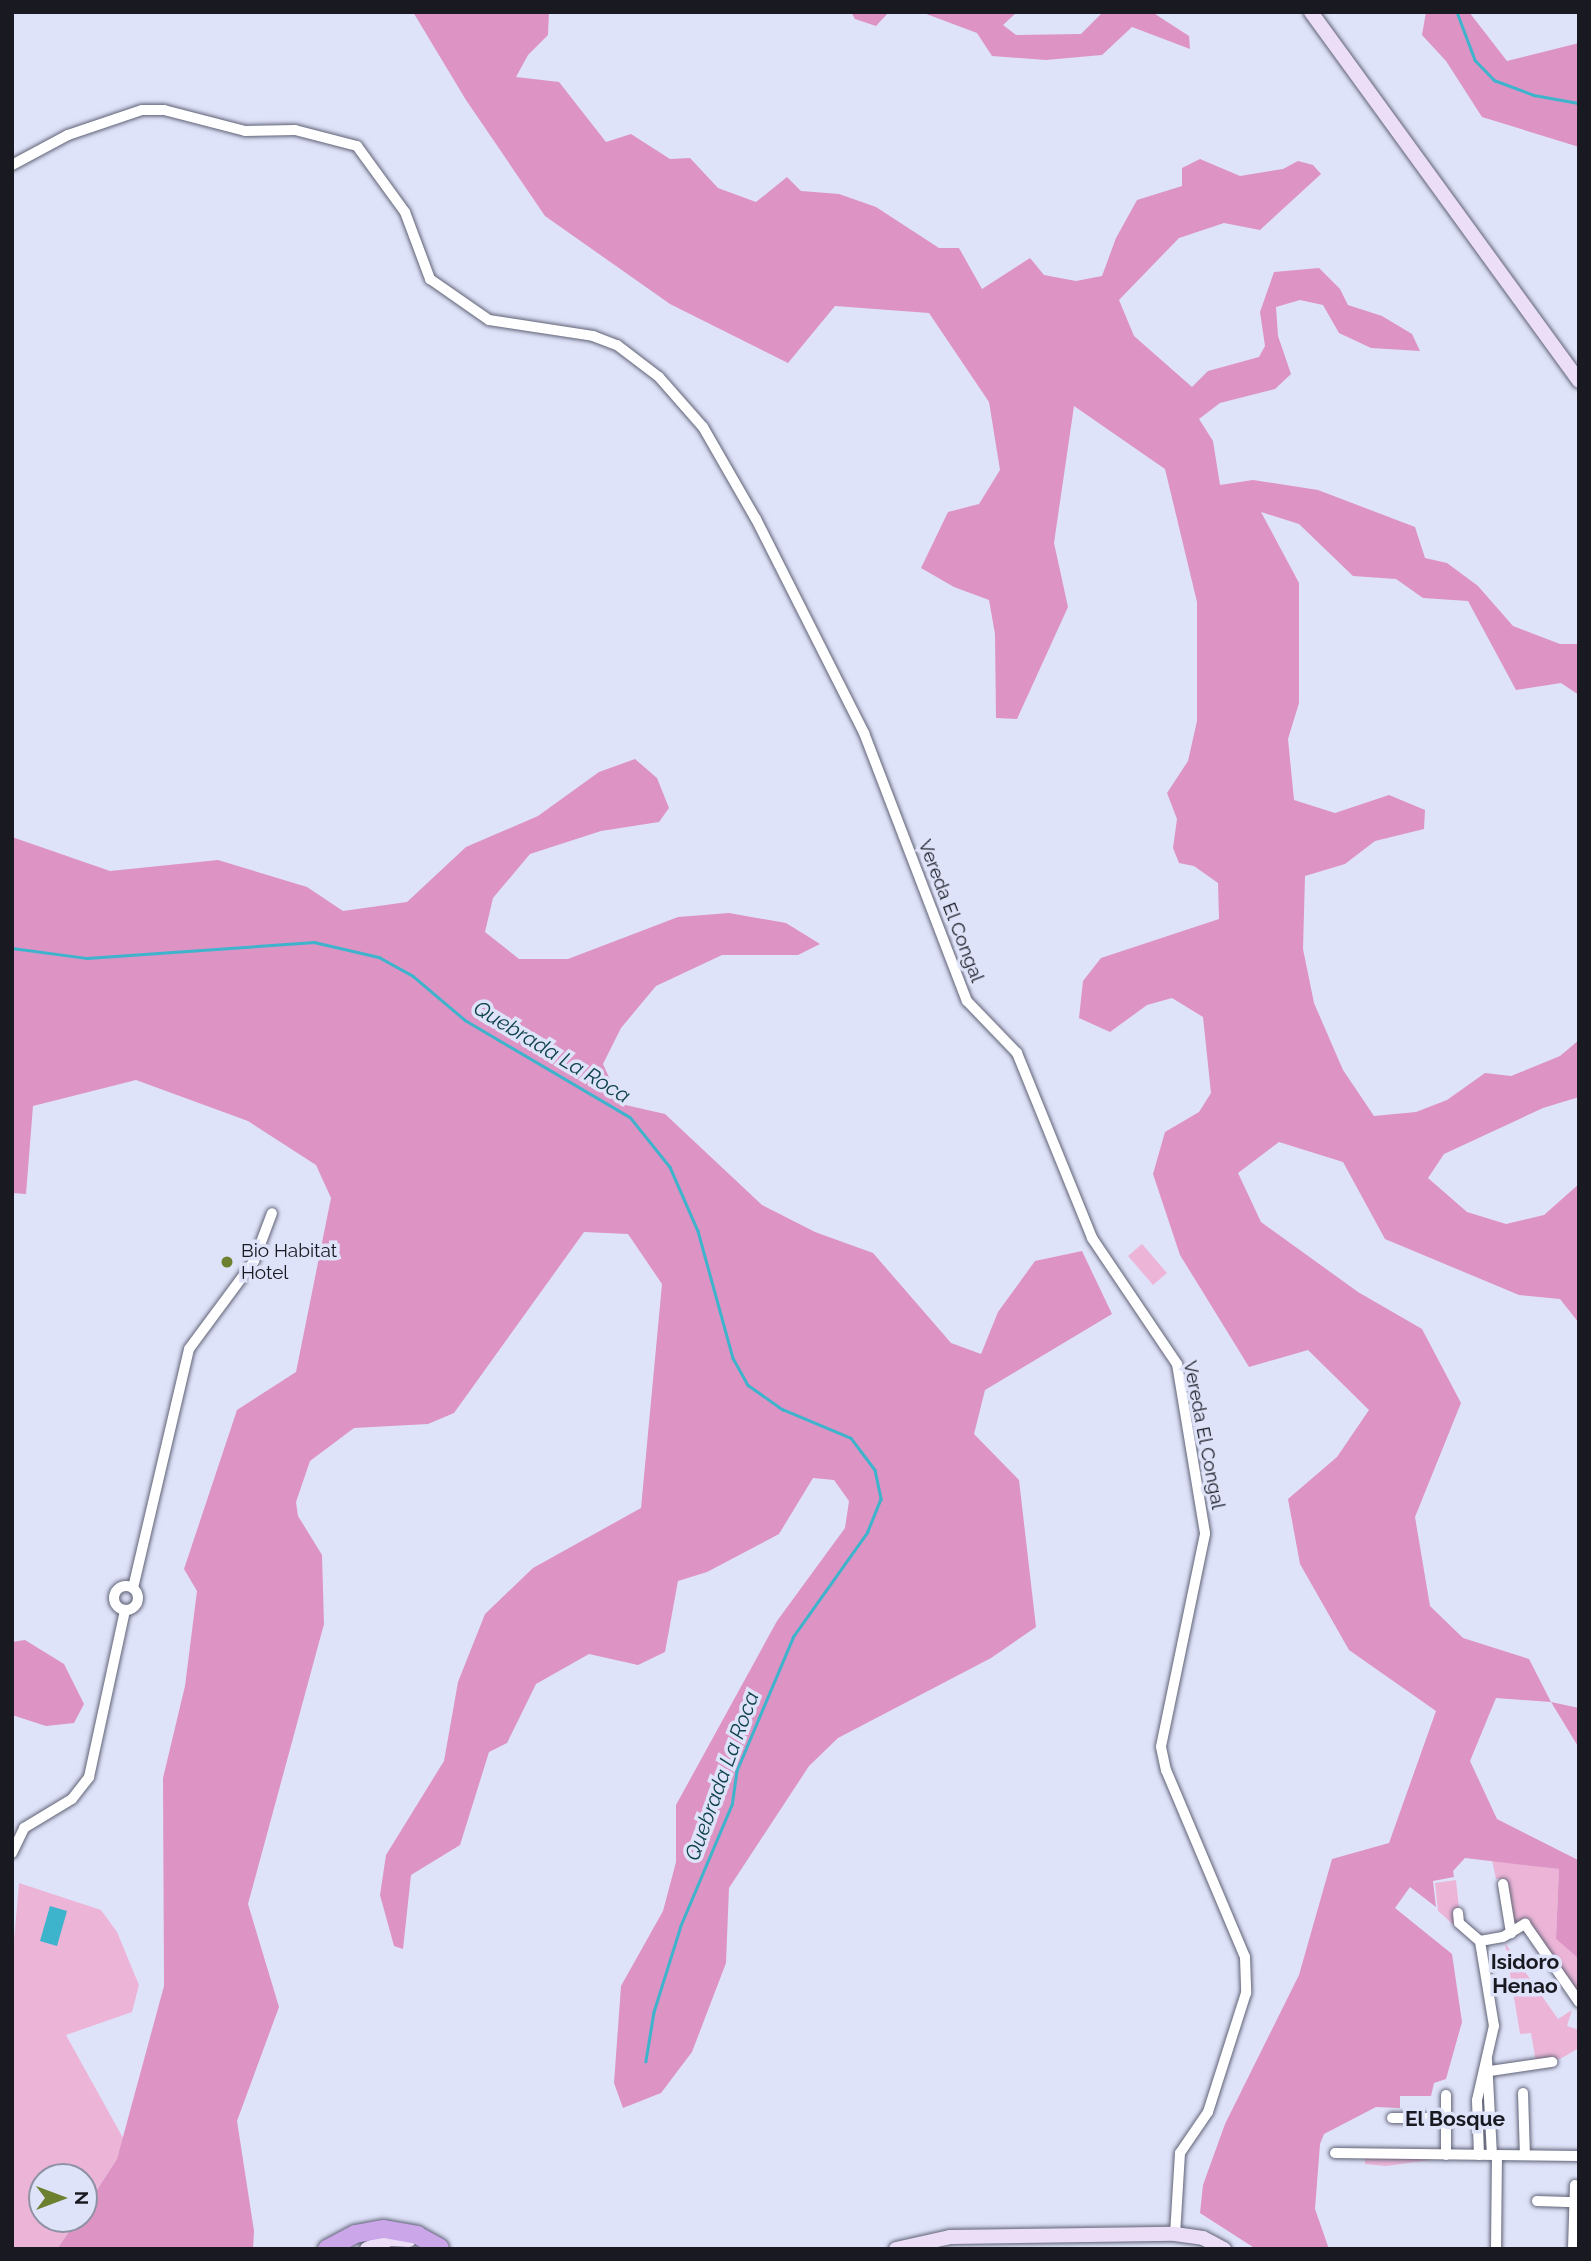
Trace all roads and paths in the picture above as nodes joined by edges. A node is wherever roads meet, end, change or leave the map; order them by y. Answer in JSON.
{"nodes":[{"id":1,"x":1311,"y":12,"type":"edge"},
{"id":2,"x":12,"y":165,"type":"edge"},
{"id":3,"x":1579,"y":382,"type":"edge"},
{"id":4,"x":272,"y":1213,"type":"dead end"},
{"id":5,"x":132,"y":1588,"type":"junction"},
{"id":6,"x":125,"y":1610,"type":"junction"},
{"id":7,"x":12,"y":1853,"type":"edge"},
{"id":8,"x":1503,"y":1884,"type":"dead end"},
{"id":9,"x":1458,"y":1913,"type":"dead end"},
{"id":10,"x":1511,"y":1933,"type":"junction"},
{"id":11,"x":1480,"y":1941,"type":"junction"},
{"id":12,"x":1579,"y":2002,"type":"edge"},
{"id":13,"x":1487,"y":2057,"type":"junction"},
{"id":14,"x":1552,"y":2062,"type":"dead end"},
{"id":15,"x":1490,"y":2071,"type":"junction"},
{"id":16,"x":1523,"y":2093,"type":"dead end"},
{"id":17,"x":1446,"y":2095,"type":"dead end"},
{"id":18,"x":1392,"y":2118,"type":"dead end"},
{"id":19,"x":1446,"y":2118,"type":"junction"},
{"id":20,"x":1335,"y":2153,"type":"dead end"},
{"id":21,"x":1446,"y":2155,"type":"junction"},
{"id":22,"x":1479,"y":2155,"type":"junction"},
{"id":23,"x":1525,"y":2155,"type":"junction"},
{"id":24,"x":1495,"y":2156,"type":"junction"},
{"id":25,"x":1579,"y":2156,"type":"edge"},
{"id":26,"x":1575,"y":2185,"type":"dead end"},
{"id":27,"x":1537,"y":2201,"type":"dead end"},
{"id":28,"x":1575,"y":2202,"type":"junction"},
{"id":29,"x":1175,"y":2234,"type":"junction"},
{"id":30,"x":442,"y":2248,"type":"edge"},
{"id":31,"x":327,"y":2249,"type":"edge"},
{"id":32,"x":367,"y":2249,"type":"edge"},
{"id":33,"x":896,"y":2249,"type":"edge"},
{"id":34,"x":1224,"y":2249,"type":"edge"},
{"id":35,"x":1496,"y":2249,"type":"edge"},
{"id":36,"x":1573,"y":2249,"type":"edge"}],
"edges":[{"from":1,"to":3,"type":"main road"},
{"from":2,"to":29,"type":"street","name":"Vereda El Congal"},
{"from":4,"to":5,"type":"street"},
{"from":5,"to":6,"type":"street"},
{"from":5,"to":6,"type":"street"},
{"from":6,"to":7,"type":"street"},
{"from":8,"to":10,"type":"street"},
{"from":9,"to":11,"type":"street"},
{"from":10,"to":11,"type":"street"},
{"from":10,"to":12,"type":"street"},
{"from":11,"to":13,"type":"street"},
{"from":13,"to":15,"type":"street"},
{"from":13,"to":22,"type":"street"},
{"from":14,"to":15,"type":"street"},
{"from":15,"to":24,"type":"street"},
{"from":16,"to":23,"type":"street"},
{"from":17,"to":19,"type":"street"},
{"from":18,"to":19,"type":"street"},
{"from":19,"to":21,"type":"street"},
{"from":20,"to":21,"type":"street"},
{"from":21,"to":22,"type":"street"},
{"from":22,"to":24,"type":"street"},
{"from":23,"to":24,"type":"street"},
{"from":23,"to":25,"type":"street"},
{"from":24,"to":35,"type":"street"},
{"from":26,"to":28,"type":"street"},
{"from":27,"to":28,"type":"street"},
{"from":28,"to":36,"type":"street"},
{"from":29,"to":33,"type":"main road"},
{"from":29,"to":34,"type":"main road"},
{"from":30,"to":31,"type":"highway"},
{"from":30,"to":32,"type":"main road"}]}
